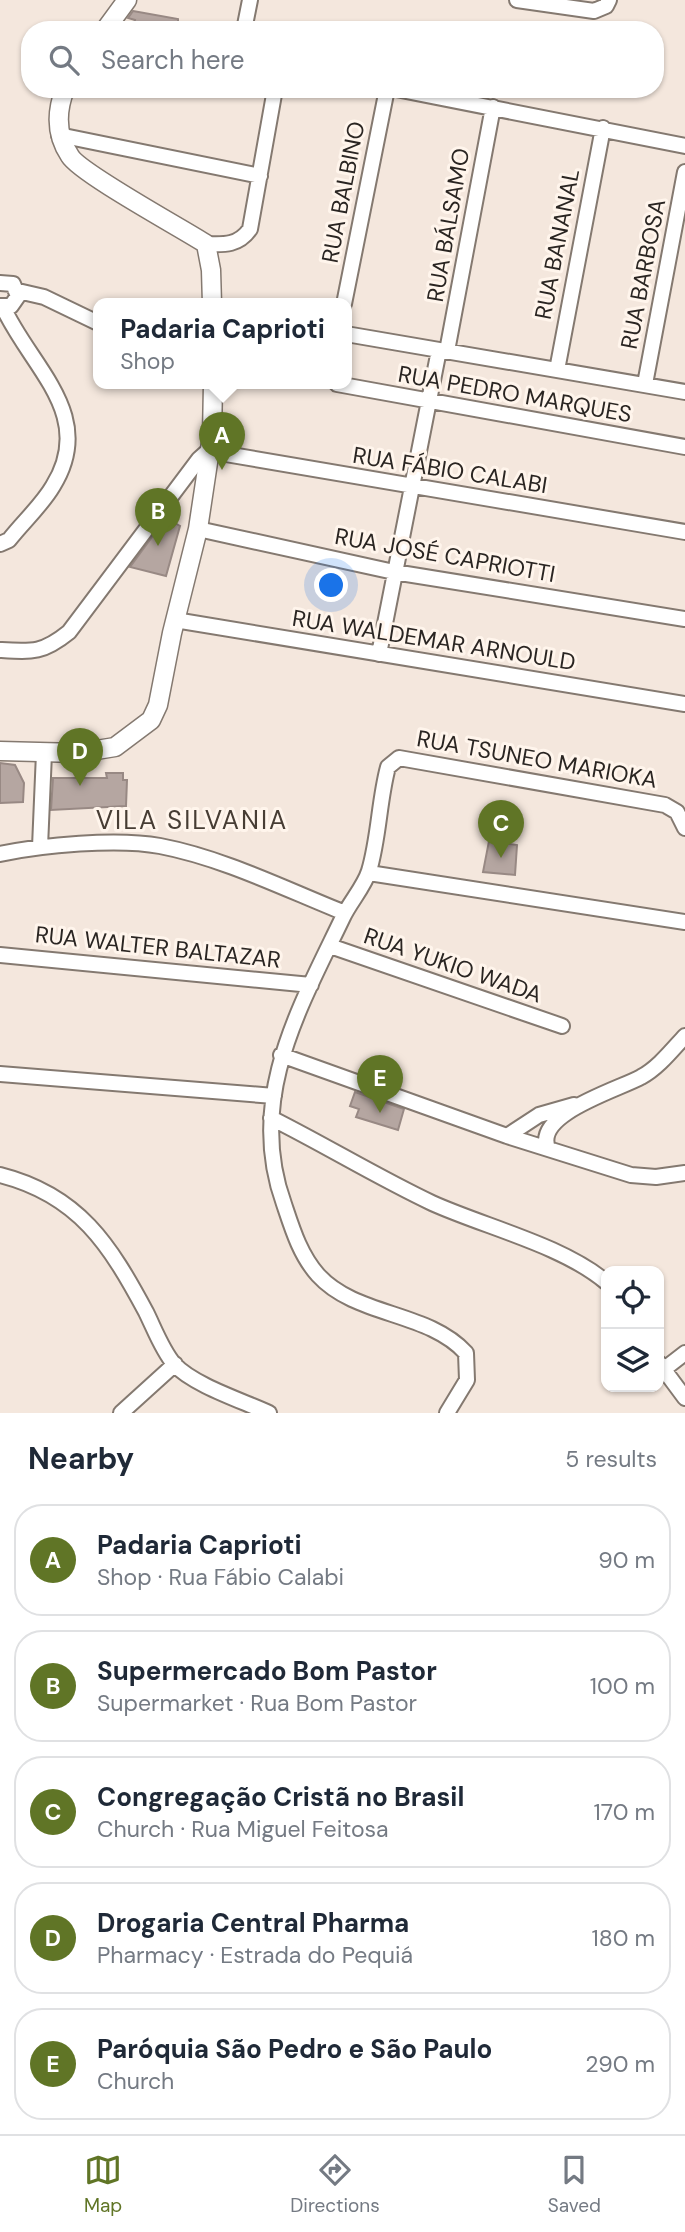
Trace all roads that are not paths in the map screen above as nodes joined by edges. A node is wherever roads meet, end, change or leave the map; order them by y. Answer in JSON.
{"nodes":[{"id":1,"x":127,"y":0,"type":"edge"},
{"id":2,"x":250,"y":0,"type":"edge"},
{"id":3,"x":517,"y":0,"type":"edge"},
{"id":4,"x":609,"y":0,"type":"edge"},
{"id":5,"x":112,"y":21,"type":"edge"},
{"id":6,"x":246,"y":21,"type":"edge"},
{"id":7,"x":63,"y":98,"type":"edge"},
{"id":8,"x":273,"y":98,"type":"edge"},
{"id":9,"x":385,"y":98,"type":"edge"},
{"id":10,"x":444,"y":98,"type":"edge"},
{"id":11,"x":493,"y":107,"type":"junction"},
{"id":12,"x":603,"y":128,"type":"junction"},
{"id":13,"x":60,"y":135,"type":"junction"},
{"id":14,"x":685,"y":146,"type":"edge"},
{"id":15,"x":685,"y":172,"type":"edge"},
{"id":16,"x":260,"y":176,"type":"junction"},
{"id":17,"x":680,"y":222,"type":"edge"},
{"id":18,"x":206,"y":244,"type":"junction"},
{"id":19,"x":0,"y":283,"type":"edge"},
{"id":20,"x":18,"y":291,"type":"junction"},
{"id":21,"x":212,"y":298,"type":"edge"},
{"id":22,"x":345,"y":298,"type":"edge"},
{"id":23,"x":2,"y":306,"type":"edge"},
{"id":24,"x":93,"y":321,"type":"edge"},
{"id":25,"x":352,"y":335,"type":"edge"},
{"id":26,"x":443,"y":350,"type":"junction"},
{"id":27,"x":557,"y":370,"type":"junction"},
{"id":28,"x":645,"y":384,"type":"junction"},
{"id":29,"x":352,"y":387,"type":"edge"},
{"id":30,"x":213,"y":389,"type":"edge"},
{"id":31,"x":685,"y":392,"type":"edge"},
{"id":32,"x":430,"y":403,"type":"junction"},
{"id":33,"x":685,"y":447,"type":"edge"},
{"id":34,"x":208,"y":452,"type":"junction"},
{"id":35,"x":414,"y":487,"type":"junction"},
{"id":36,"x":198,"y":529,"type":"junction"},
{"id":37,"x":685,"y":532,"type":"edge"},
{"id":38,"x":0,"y":544,"type":"edge"},
{"id":39,"x":394,"y":572,"type":"junction"},
{"id":40,"x":685,"y":619,"type":"edge"},
{"id":41,"x":175,"y":620,"type":"junction"},
{"id":42,"x":0,"y":650,"type":"edge"},
{"id":43,"x":379,"y":654,"type":"junction"},
{"id":44,"x":685,"y":704,"type":"edge"},
{"id":45,"x":0,"y":751,"type":"edge"},
{"id":46,"x":44,"y":753,"type":"junction"},
{"id":47,"x":685,"y":828,"type":"edge"},
{"id":48,"x":40,"y":848,"type":"junction"},
{"id":49,"x":0,"y":854,"type":"edge"},
{"id":50,"x":369,"y":873,"type":"junction"},
{"id":51,"x":345,"y":912,"type":"junction"},
{"id":52,"x":685,"y":922,"type":"edge"},
{"id":53,"x":330,"y":946,"type":"junction"},
{"id":54,"x":0,"y":955,"type":"edge"},
{"id":55,"x":311,"y":985,"type":"junction"},
{"id":56,"x":562,"y":1026,"type":"dead end"},
{"id":57,"x":685,"y":1036,"type":"edge"},
{"id":58,"x":281,"y":1055,"type":"junction"},
{"id":59,"x":0,"y":1074,"type":"edge"},
{"id":60,"x":274,"y":1096,"type":"junction"},
{"id":61,"x":579,"y":1104,"type":"junction"},
{"id":62,"x":271,"y":1118,"type":"junction"},
{"id":63,"x":507,"y":1136,"type":"junction"},
{"id":64,"x":548,"y":1148,"type":"junction"},
{"id":65,"x":685,"y":1173,"type":"edge"},
{"id":66,"x":0,"y":1175,"type":"edge"},
{"id":67,"x":601,"y":1279,"type":"edge"},
{"id":68,"x":685,"y":1353,"type":"edge"},
{"id":69,"x":175,"y":1364,"type":"junction"},
{"id":70,"x":664,"y":1364,"type":"edge"},
{"id":71,"x":664,"y":1370,"type":"edge"},
{"id":72,"x":685,"y":1398,"type":"edge"},
{"id":73,"x":121,"y":1413,"type":"edge"},
{"id":74,"x":269,"y":1413,"type":"edge"},
{"id":75,"x":447,"y":1413,"type":"edge"}],
"edges":[{"from":1,"to":5,"type":"main road"},
{"from":2,"to":6,"type":"street"},
{"from":3,"to":4,"type":"street"},
{"from":7,"to":13,"type":"main road"},
{"from":8,"to":16,"type":"street"},
{"from":9,"to":22,"type":"street","name":"RUA BALBINO"},
{"from":10,"to":11,"type":"street"},
{"from":11,"to":12,"type":"street"},
{"from":11,"to":26,"type":"street","name":"RUA BÁLSAMO"},
{"from":12,"to":14,"type":"street"},
{"from":12,"to":27,"type":"street","name":"RUA BANANAL"},
{"from":13,"to":16,"type":"street"},
{"from":13,"to":18,"type":"main road"},
{"from":15,"to":17,"type":"street","name":"RUA BARBOSA"},
{"from":16,"to":18,"type":"street"},
{"from":17,"to":28,"type":"street","name":"RUA BARBOSA"},
{"from":18,"to":21,"type":"main road"},
{"from":19,"to":20,"type":"street"},
{"from":20,"to":23,"type":"street"},
{"from":20,"to":24,"type":"street"},
{"from":23,"to":38,"type":"street"},
{"from":25,"to":26,"type":"street"},
{"from":26,"to":27,"type":"street"},
{"from":26,"to":32,"type":"street","name":"RUA BÁLSAMO"},
{"from":27,"to":28,"type":"street"},
{"from":28,"to":31,"type":"street"},
{"from":29,"to":32,"type":"street","name":"RUA PEDRO MARQUES"},
{"from":30,"to":34,"type":"main road"},
{"from":32,"to":33,"type":"street","name":"RUA PEDRO MARQUES"},
{"from":32,"to":35,"type":"street","name":"RUA BÁLSAMO"},
{"from":34,"to":35,"type":"street","name":"RUA FÁBIO CALABI"},
{"from":34,"to":36,"type":"main road"},
{"from":34,"to":42,"type":"street"},
{"from":35,"to":37,"type":"street","name":"RUA FÁBIO CALABI"},
{"from":35,"to":39,"type":"street","name":"RUA BÁLSAMO"},
{"from":36,"to":39,"type":"street","name":"RUA JOSÉ CAPRIOTTI"},
{"from":36,"to":41,"type":"main road"},
{"from":39,"to":40,"type":"street","name":"RUA JOSÉ CAPRIOTTI"},
{"from":39,"to":43,"type":"street","name":"RUA BÁLSAMO"},
{"from":41,"to":43,"type":"street","name":"RUA WALDEMAR ARNOULD"},
{"from":41,"to":46,"type":"main road"},
{"from":43,"to":44,"type":"street","name":"RUA WALDEMAR ARNOULD"},
{"from":45,"to":46,"type":"main road"},
{"from":46,"to":48,"type":"street"},
{"from":47,"to":50,"type":"street","name":"RUA TSUNEO MARIOKA"},
{"from":48,"to":49,"type":"street"},
{"from":48,"to":51,"type":"street"},
{"from":50,"to":51,"type":"street"},
{"from":50,"to":52,"type":"street"},
{"from":51,"to":53,"type":"street"},
{"from":53,"to":55,"type":"street"},
{"from":53,"to":56,"type":"street","name":"RUA YUKIO WADA"},
{"from":54,"to":55,"type":"street","name":"RUA WALTER BALTAZAR"},
{"from":55,"to":58,"type":"street"},
{"from":57,"to":61,"type":"street"},
{"from":58,"to":60,"type":"street"},
{"from":58,"to":63,"type":"street"},
{"from":59,"to":60,"type":"street"},
{"from":60,"to":62,"type":"street"},
{"from":61,"to":63,"type":"street"},
{"from":61,"to":64,"type":"street"},
{"from":62,"to":67,"type":"street"},
{"from":62,"to":75,"type":"street"},
{"from":63,"to":64,"type":"street"},
{"from":64,"to":65,"type":"street"},
{"from":66,"to":69,"type":"street"},
{"from":68,"to":70,"type":"street"},
{"from":69,"to":73,"type":"street"},
{"from":69,"to":74,"type":"street"},
{"from":71,"to":72,"type":"street"}]}
